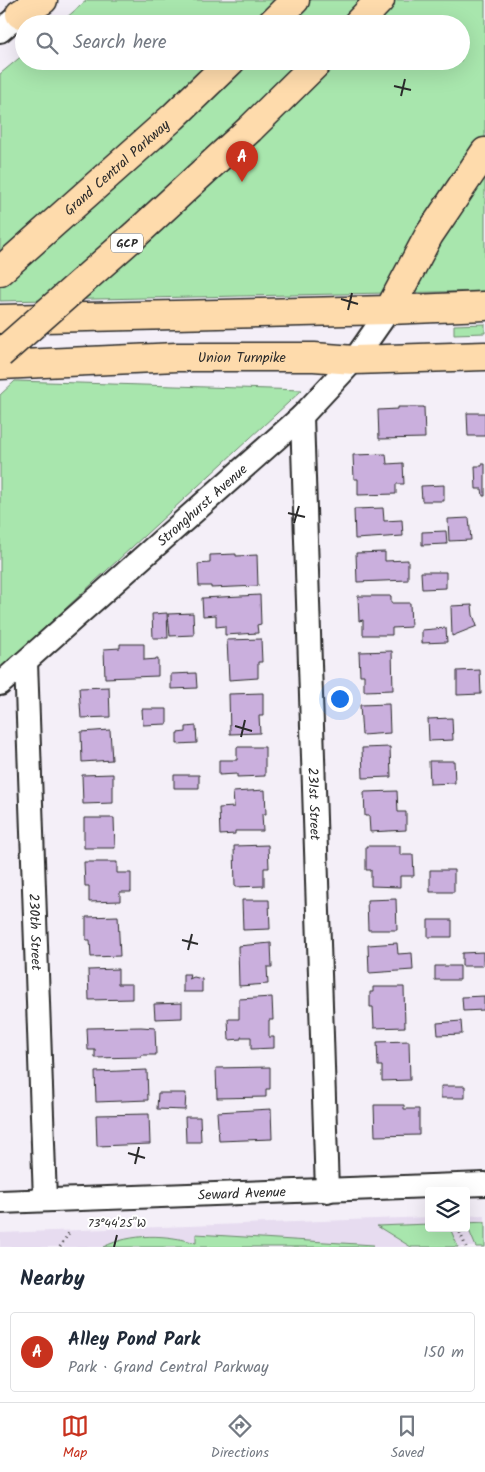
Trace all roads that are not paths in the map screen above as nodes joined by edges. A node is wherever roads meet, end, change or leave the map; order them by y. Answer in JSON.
{"nodes":[{"id":1,"x":43,"y":0,"type":"edge"},
{"id":2,"x":295,"y":0,"type":"edge"},
{"id":3,"x":380,"y":0,"type":"edge"},
{"id":4,"x":17,"y":15,"type":"edge"},
{"id":5,"x":280,"y":15,"type":"edge"},
{"id":6,"x":366,"y":15,"type":"edge"},
{"id":7,"x":223,"y":70,"type":"edge"},
{"id":8,"x":310,"y":70,"type":"edge"},
{"id":9,"x":485,"y":152,"type":"edge"},
{"id":10,"x":0,"y":271,"type":"edge"},
{"id":11,"x":485,"y":306,"type":"edge"},
{"id":12,"x":389,"y":310,"type":"junction"},
{"id":13,"x":0,"y":319,"type":"edge"},
{"id":14,"x":0,"y":354,"type":"edge"},
{"id":15,"x":485,"y":356,"type":"edge"},
{"id":16,"x":354,"y":360,"type":"junction"},
{"id":17,"x":0,"y":365,"type":"edge"},
{"id":18,"x":302,"y":416,"type":"junction"},
{"id":19,"x":26,"y":662,"type":"junction"},
{"id":20,"x":0,"y":684,"type":"edge"},
{"id":21,"x":485,"y":1184,"type":"edge"},
{"id":22,"x":327,"y":1191,"type":"junction"},
{"id":23,"x":45,"y":1200,"type":"junction"},
{"id":24,"x":0,"y":1202,"type":"edge"}],
"edges":[{"from":1,"to":4,"type":"main road"},
{"from":2,"to":5,"type":"main road"},
{"from":3,"to":6,"type":"main road"},
{"from":7,"to":10,"type":"main road","name":"Grand Central Parkway"},
{"from":8,"to":14,"type":"main road","number":"GCP","bridge":true},
{"from":9,"to":12,"type":"main road"},
{"from":11,"to":12,"type":"main road"},
{"from":12,"to":13,"type":"main road"},
{"from":12,"to":16,"type":"street","name":"Stronghurst Avenue"},
{"from":15,"to":16,"type":"main road","name":"Union Turnpike"},
{"from":16,"to":17,"type":"main road","name":"Union Turnpike"},
{"from":16,"to":18,"type":"street","name":"Stronghurst Avenue"},
{"from":18,"to":19,"type":"street","name":"Stronghurst Avenue"},
{"from":18,"to":22,"type":"street","name":"231st Street"},
{"from":19,"to":20,"type":"street","name":"Stronghurst Avenue"},
{"from":19,"to":23,"type":"street","name":"230th Street"},
{"from":21,"to":22,"type":"street","name":"Seward Avenue"},
{"from":22,"to":23,"type":"street","name":"Seward Avenue"},
{"from":23,"to":24,"type":"street","name":"Seward Avenue"}]}
